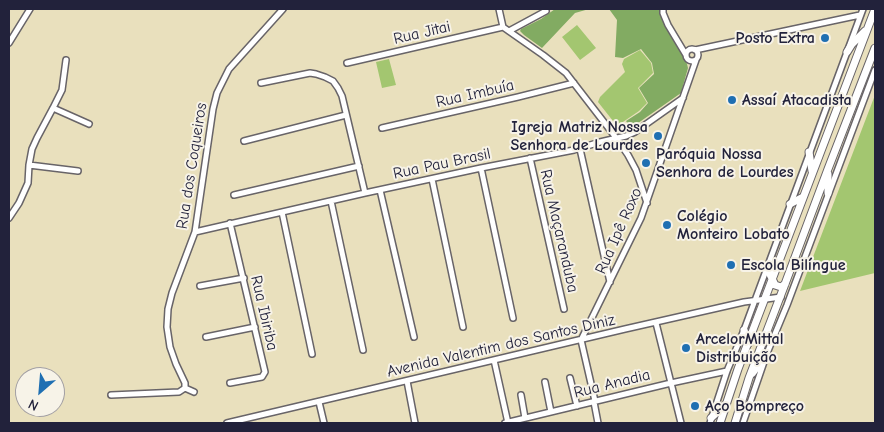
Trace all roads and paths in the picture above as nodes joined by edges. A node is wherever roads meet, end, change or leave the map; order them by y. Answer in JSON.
{"nodes":[{"id":1,"x":30,"y":9,"type":"edge"},
{"id":2,"x":283,"y":9,"type":"edge"},
{"id":3,"x":499,"y":9,"type":"edge"},
{"id":4,"x":663,"y":9,"type":"edge"},
{"id":5,"x":862,"y":9,"type":"edge"},
{"id":6,"x":874,"y":9,"type":"edge"},
{"id":7,"x":546,"y":11,"type":"dead end"},
{"id":8,"x":860,"y":15,"type":"junction"},
{"id":9,"x":503,"y":27,"type":"junction"},
{"id":10,"x":867,"y":29,"type":"junction"},
{"id":11,"x":509,"y":31,"type":"junction"},
{"id":12,"x":9,"y":43,"type":"edge"},
{"id":13,"x":875,"y":48,"type":"edge"},
{"id":14,"x":697,"y":52,"type":"junction"},
{"id":15,"x":847,"y":52,"type":"junction"},
{"id":16,"x":688,"y":55,"type":"junction"},
{"id":17,"x":66,"y":60,"type":"dead end"},
{"id":18,"x":696,"y":60,"type":"junction"},
{"id":19,"x":346,"y":63,"type":"dead end"},
{"id":20,"x":875,"y":70,"type":"edge"},
{"id":21,"x":691,"y":73,"type":"junction"},
{"id":22,"x":261,"y":83,"type":"dead end"},
{"id":23,"x":574,"y":83,"type":"junction"},
{"id":24,"x":683,"y":98,"type":"junction"},
{"id":25,"x":53,"y":108,"type":"junction"},
{"id":26,"x":346,"y":115,"type":"junction"},
{"id":27,"x":89,"y":124,"type":"dead end"},
{"id":28,"x":382,"y":128,"type":"dead end"},
{"id":29,"x":617,"y":138,"type":"junction"},
{"id":30,"x":244,"y":141,"type":"dead end"},
{"id":31,"x":580,"y":148,"type":"junction"},
{"id":32,"x":809,"y":152,"type":"junction"},
{"id":33,"x":530,"y":158,"type":"junction"},
{"id":34,"x":29,"y":165,"type":"junction"},
{"id":35,"x":359,"y":166,"type":"junction"},
{"id":36,"x":481,"y":168,"type":"junction"},
{"id":37,"x":828,"y":168,"type":"junction"},
{"id":38,"x":78,"y":171,"type":"dead end"},
{"id":39,"x":812,"y":173,"type":"junction"},
{"id":40,"x":432,"y":179,"type":"junction"},
{"id":41,"x":380,"y":190,"type":"junction"},
{"id":42,"x":366,"y":193,"type":"junction"},
{"id":43,"x":828,"y":193,"type":"junction"},
{"id":44,"x":234,"y":195,"type":"dead end"},
{"id":45,"x":803,"y":197,"type":"junction"},
{"id":46,"x":331,"y":201,"type":"junction"},
{"id":47,"x":647,"y":203,"type":"junction"},
{"id":48,"x":790,"y":204,"type":"junction"},
{"id":49,"x":282,"y":212,"type":"junction"},
{"id":50,"x":9,"y":218,"type":"edge"},
{"id":51,"x":230,"y":223,"type":"junction"},
{"id":52,"x":195,"y":232,"type":"junction"},
{"id":53,"x":767,"y":268,"type":"junction"},
{"id":54,"x":611,"y":274,"type":"junction"},
{"id":55,"x":244,"y":278,"type":"junction"},
{"id":56,"x":772,"y":280,"type":"junction"},
{"id":57,"x":786,"y":284,"type":"junction"},
{"id":58,"x":200,"y":286,"type":"dead end"},
{"id":59,"x":781,"y":297,"type":"junction"},
{"id":60,"x":765,"y":298,"type":"junction"},
{"id":61,"x":755,"y":300,"type":"junction"},
{"id":62,"x":564,"y":309,"type":"dead end"},
{"id":63,"x":513,"y":318,"type":"dead end"},
{"id":64,"x":656,"y":323,"type":"junction"},
{"id":65,"x":255,"y":327,"type":"junction"},
{"id":66,"x":463,"y":327,"type":"dead end"},
{"id":67,"x":744,"y":330,"type":"junction"},
{"id":68,"x":206,"y":338,"type":"dead end"},
{"id":69,"x":414,"y":338,"type":"dead end"},
{"id":70,"x":581,"y":340,"type":"junction"},
{"id":71,"x":748,"y":344,"type":"junction"},
{"id":72,"x":363,"y":350,"type":"dead end"},
{"id":73,"x":312,"y":354,"type":"dead end"},
{"id":74,"x":766,"y":358,"type":"junction"},
{"id":75,"x":494,"y":360,"type":"junction"},
{"id":76,"x":727,"y":371,"type":"junction"},
{"id":77,"x":570,"y":378,"type":"dead end"},
{"id":78,"x":749,"y":378,"type":"junction"},
{"id":79,"x":406,"y":381,"type":"junction"},
{"id":80,"x":545,"y":382,"type":"dead end"},
{"id":81,"x":671,"y":382,"type":"junction"},
{"id":82,"x":230,"y":383,"type":"dead end"},
{"id":83,"x":185,"y":388,"type":"junction"},
{"id":84,"x":194,"y":392,"type":"dead end"},
{"id":85,"x":111,"y":395,"type":"dead end"},
{"id":86,"x":521,"y":395,"type":"dead end"},
{"id":87,"x":319,"y":402,"type":"junction"},
{"id":88,"x":594,"y":402,"type":"junction"},
{"id":89,"x":727,"y":403,"type":"junction"},
{"id":90,"x":577,"y":406,"type":"junction"},
{"id":91,"x":551,"y":412,"type":"junction"},
{"id":92,"x":537,"y":415,"type":"junction"},
{"id":93,"x":525,"y":418,"type":"junction"},
{"id":94,"x":711,"y":421,"type":"edge"},
{"id":95,"x":230,"y":423,"type":"edge"},
{"id":96,"x":324,"y":423,"type":"edge"},
{"id":97,"x":415,"y":423,"type":"edge"},
{"id":98,"x":506,"y":423,"type":"edge"},
{"id":99,"x":538,"y":423,"type":"edge"},
{"id":100,"x":598,"y":423,"type":"edge"},
{"id":101,"x":681,"y":423,"type":"edge"},
{"id":102,"x":720,"y":423,"type":"edge"},
{"id":103,"x":735,"y":423,"type":"edge"},
{"id":104,"x":743,"y":423,"type":"edge"}],
"edges":[{"from":1,"to":12,"type":"street"},
{"from":2,"to":52,"type":"street","name":"Rua dos Coqueiros"},
{"from":3,"to":9,"type":"street"},
{"from":4,"to":16,"type":"street"},
{"from":5,"to":8,"type":"street"},
{"from":6,"to":10,"type":"highway"},
{"from":7,"to":11,"type":"street"},
{"from":8,"to":14,"type":"street"},
{"from":8,"to":15,"type":"street"},
{"from":9,"to":11,"type":"street"},
{"from":9,"to":19,"type":"street","name":"Rua Jitai"},
{"from":10,"to":15,"type":"highway"},
{"from":10,"to":39,"type":"highway"},
{"from":11,"to":23,"type":"street"},
{"from":13,"to":37,"type":"highway"},
{"from":14,"to":16,"type":"street"},
{"from":14,"to":18,"type":"street","name":"Rua Ipê Roxo"},
{"from":15,"to":32,"type":"street"},
{"from":16,"to":18,"type":"street"},
{"from":16,"to":21,"type":"street","name":"Rua Ipê Roxo"},
{"from":17,"to":25,"type":"street"},
{"from":18,"to":21,"type":"street","name":"Rua Ipê Roxo"},
{"from":20,"to":43,"type":"street"},
{"from":21,"to":24,"type":"street","name":"Rua Ipê Roxo"},
{"from":22,"to":26,"type":"street"},
{"from":23,"to":28,"type":"street","name":"Rua Imbuía"},
{"from":23,"to":29,"type":"street"},
{"from":24,"to":29,"type":"street","name":"Rua Pau Brasil"},
{"from":24,"to":47,"type":"street","name":"Rua Ipê Roxo"},
{"from":25,"to":27,"type":"street"},
{"from":25,"to":34,"type":"street"},
{"from":26,"to":30,"type":"street"},
{"from":26,"to":35,"type":"street"},
{"from":29,"to":31,"type":"street","name":"Rua Pau Brasil"},
{"from":29,"to":47,"type":"street"},
{"from":31,"to":33,"type":"street","name":"Rua Pau Brasil"},
{"from":31,"to":54,"type":"street"},
{"from":32,"to":39,"type":"highway"},
{"from":32,"to":48,"type":"street"},
{"from":33,"to":36,"type":"street","name":"Rua Pau Brasil"},
{"from":33,"to":62,"type":"street","name":"Rua Maçaranduba"},
{"from":34,"to":38,"type":"street"},
{"from":34,"to":50,"type":"street"},
{"from":35,"to":42,"type":"street"},
{"from":35,"to":44,"type":"street"},
{"from":36,"to":40,"type":"street","name":"Rua Pau Brasil"},
{"from":36,"to":63,"type":"street"},
{"from":37,"to":43,"type":"highway"},
{"from":37,"to":57,"type":"highway"},
{"from":39,"to":45,"type":"highway"},
{"from":40,"to":41,"type":"street","name":"Rua Pau Brasil"},
{"from":40,"to":66,"type":"street"},
{"from":41,"to":42,"type":"street","name":"Rua Pau Brasil"},
{"from":41,"to":69,"type":"street"},
{"from":42,"to":46,"type":"street","name":"Rua Pau Brasil"},
{"from":43,"to":74,"type":"street"},
{"from":45,"to":48,"type":"highway"},
{"from":45,"to":56,"type":"highway"},
{"from":46,"to":49,"type":"street","name":"Rua Pau Brasil"},
{"from":46,"to":72,"type":"street"},
{"from":47,"to":54,"type":"street","name":"Rua Ipê Roxo"},
{"from":48,"to":53,"type":"street"},
{"from":49,"to":51,"type":"street","name":"Rua Pau Brasil"},
{"from":49,"to":73,"type":"street"},
{"from":51,"to":52,"type":"street","name":"Rua Pau Brasil"},
{"from":51,"to":55,"type":"street","name":"Rua Ibiriba"},
{"from":52,"to":83,"type":"street","name":"Rua dos Coqueiros"},
{"from":53,"to":56,"type":"highway"},
{"from":53,"to":61,"type":"street"},
{"from":54,"to":70,"type":"street","name":"Rua Ipê Roxo"},
{"from":55,"to":58,"type":"street"},
{"from":55,"to":65,"type":"street","name":"Rua Ibiriba"},
{"from":56,"to":57,"type":"highway"},
{"from":56,"to":60,"type":"highway"},
{"from":57,"to":59,"type":"highway"},
{"from":59,"to":60,"type":"street","name":"Avenida Valentim dos Santos Diniz"},
{"from":59,"to":78,"type":"highway"},
{"from":60,"to":61,"type":"street","name":"Avenida Valentim dos Santos Diniz"},
{"from":60,"to":71,"type":"highway"},
{"from":61,"to":64,"type":"street","name":"Avenida Valentim dos Santos Diniz"},
{"from":61,"to":67,"type":"street"},
{"from":64,"to":70,"type":"street","name":"Avenida Valentim dos Santos Diniz"},
{"from":64,"to":81,"type":"street"},
{"from":65,"to":68,"type":"street"},
{"from":65,"to":82,"type":"street","name":"Rua Ibiriba"},
{"from":67,"to":71,"type":"highway"},
{"from":67,"to":76,"type":"street"},
{"from":70,"to":75,"type":"street","name":"Avenida Valentim dos Santos Diniz"},
{"from":70,"to":88,"type":"street"},
{"from":71,"to":89,"type":"highway"},
{"from":74,"to":78,"type":"street"},
{"from":74,"to":104,"type":"street"},
{"from":75,"to":79,"type":"street","name":"Avenida Valentim dos Santos Diniz"},
{"from":75,"to":98,"type":"street"},
{"from":76,"to":81,"type":"street","name":"Rua Anadia"},
{"from":76,"to":94,"type":"street"},
{"from":77,"to":90,"type":"street"},
{"from":78,"to":103,"type":"highway"},
{"from":79,"to":87,"type":"street","name":"Avenida Valentim dos Santos Diniz"},
{"from":79,"to":97,"type":"street"},
{"from":80,"to":91,"type":"street"},
{"from":81,"to":88,"type":"street","name":"Rua Anadia"},
{"from":81,"to":101,"type":"street"},
{"from":83,"to":84,"type":"street"},
{"from":83,"to":85,"type":"street"},
{"from":86,"to":93,"type":"street"},
{"from":87,"to":95,"type":"street","name":"Avenida Valentim dos Santos Diniz"},
{"from":87,"to":96,"type":"street"},
{"from":88,"to":90,"type":"street","name":"Rua Anadia"},
{"from":88,"to":100,"type":"street"},
{"from":89,"to":94,"type":"highway"},
{"from":89,"to":102,"type":"highway"},
{"from":90,"to":91,"type":"street","name":"Rua Anadia"},
{"from":91,"to":92,"type":"street","name":"Rua Anadia"},
{"from":92,"to":93,"type":"street","name":"Rua Anadia"},
{"from":92,"to":99,"type":"street"},
{"from":93,"to":98,"type":"street","name":"Rua Anadia"}]}
